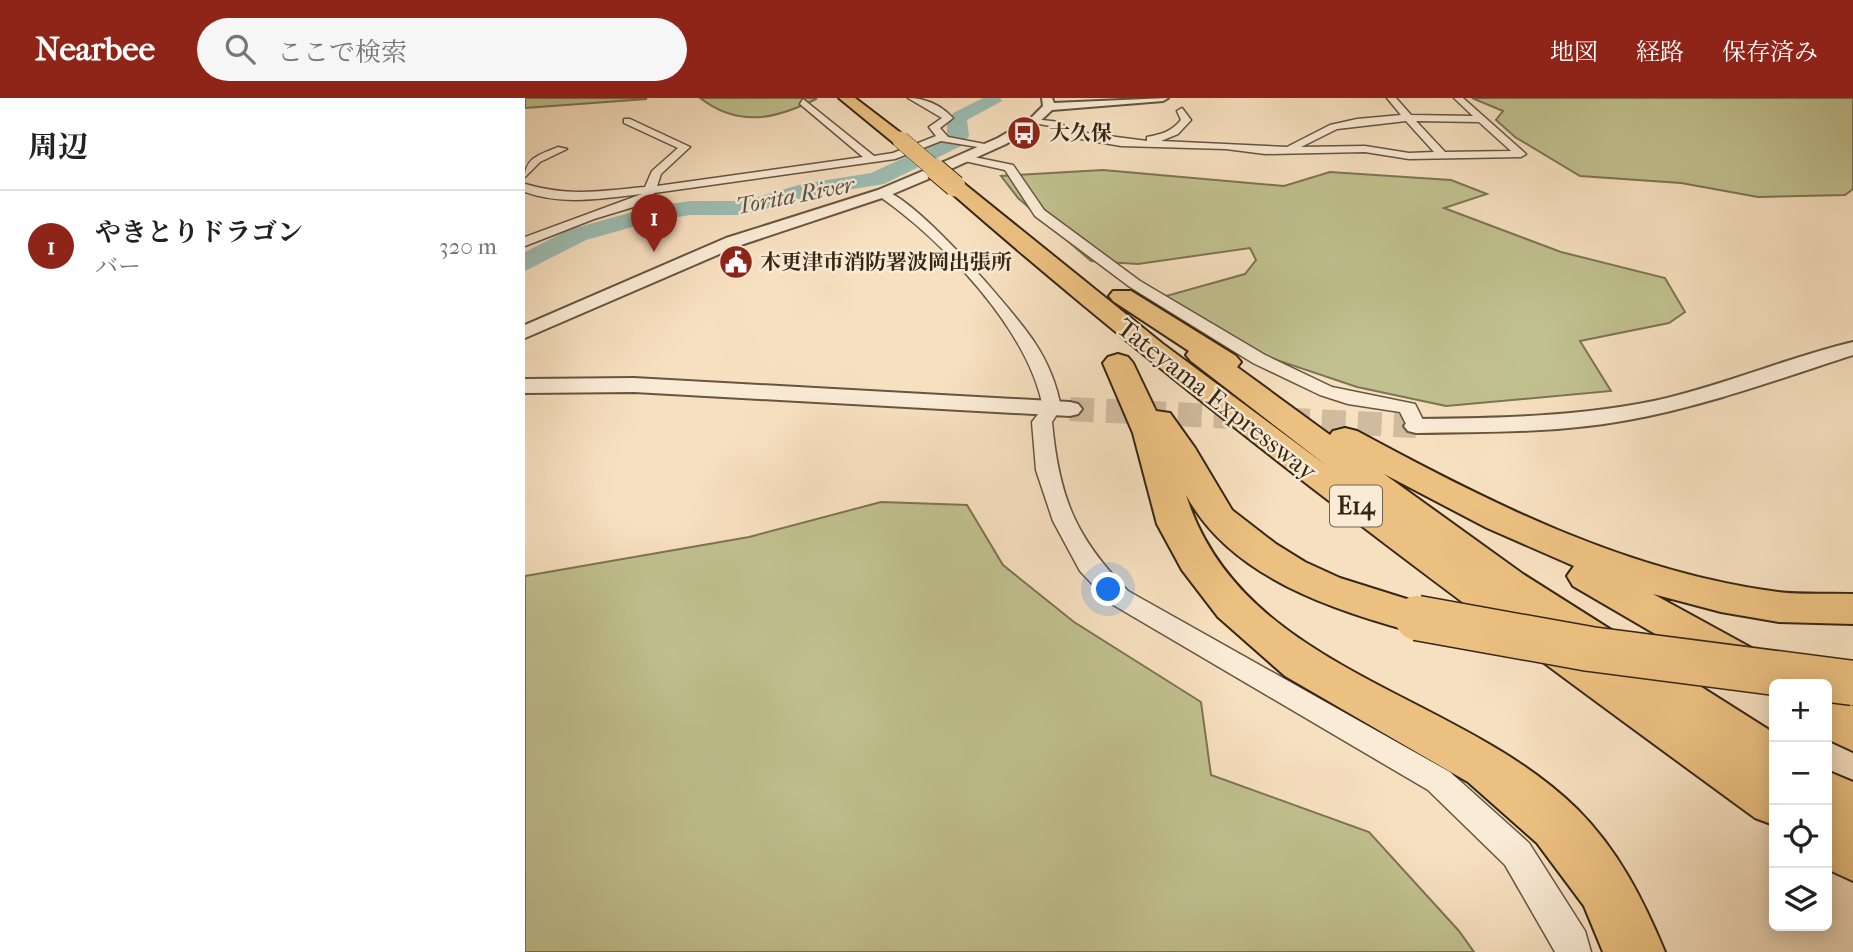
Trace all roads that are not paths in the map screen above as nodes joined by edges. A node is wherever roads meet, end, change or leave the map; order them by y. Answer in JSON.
{"nodes":[{"id":1,"x":846,"y":98,"type":"edge"},
{"id":2,"x":863,"y":98,"type":"edge"},
{"id":3,"x":912,"y":98,"type":"edge"},
{"id":4,"x":1163,"y":98,"type":"edge"},
{"id":5,"x":1391,"y":98,"type":"edge"},
{"id":6,"x":1458,"y":98,"type":"edge"},
{"id":7,"x":1046,"y":100,"type":"edge"},
{"id":8,"x":803,"y":102,"type":"dead end"},
{"id":9,"x":1182,"y":111,"type":"dead end"},
{"id":10,"x":1410,"y":119,"type":"junction"},
{"id":11,"x":1480,"y":119,"type":"junction"},
{"id":12,"x":627,"y":121,"type":"dead end"},
{"id":13,"x":1033,"y":122,"type":"junction"},
{"id":14,"x":1371,"y":134,"type":"junction"},
{"id":15,"x":1086,"y":136,"type":"junction"},
{"id":16,"x":943,"y":138,"type":"junction"},
{"id":17,"x":909,"y":139,"type":"junction"},
{"id":18,"x":990,"y":146,"type":"junction"},
{"id":19,"x":562,"y":149,"type":"dead end"},
{"id":20,"x":1289,"y":150,"type":"junction"},
{"id":21,"x":1442,"y":155,"type":"junction"},
{"id":22,"x":870,"y":158,"type":"junction"},
{"id":23,"x":525,"y":174,"type":"edge"},
{"id":24,"x":963,"y":180,"type":"junction"},
{"id":25,"x":525,"y":188,"type":"edge"},
{"id":26,"x":650,"y":190,"type":"junction"},
{"id":27,"x":883,"y":192,"type":"junction"},
{"id":28,"x":525,"y":242,"type":"edge"},
{"id":29,"x":1122,"y":296,"type":"junction"},
{"id":30,"x":525,"y":332,"type":"edge"},
{"id":31,"x":1853,"y":348,"type":"edge"},
{"id":32,"x":1118,"y":363,"type":"junction"},
{"id":33,"x":525,"y":386,"type":"edge"},
{"id":34,"x":1061,"y":408,"type":"junction"},
{"id":35,"x":1416,"y":426,"type":"joint"},
{"id":36,"x":1410,"y":474,"type":"junction"},
{"id":37,"x":1853,"y":609,"type":"edge"},
{"id":38,"x":1769,"y":679,"type":"edge"},
{"id":39,"x":1853,"y":684,"type":"edge"},
{"id":40,"x":1832,"y":717,"type":"edge"},
{"id":41,"x":1853,"y":731,"type":"edge"},
{"id":42,"x":1769,"y":756,"type":"edge"},
{"id":43,"x":1832,"y":797,"type":"edge"},
{"id":44,"x":1769,"y":799,"type":"edge"},
{"id":45,"x":1853,"y":811,"type":"edge"},
{"id":46,"x":1832,"y":840,"type":"edge"},
{"id":47,"x":1853,"y":855,"type":"edge"},
{"id":48,"x":1573,"y":952,"type":"edge"},
{"id":49,"x":1634,"y":952,"type":"edge"}],
"edges":[{"from":1,"to":17,"type":"highway","name":"Tateyama Expressway","number":"E14"},
{"from":2,"to":17,"type":"highway","name":"Tateyama Expressway","number":"E14"},
{"from":3,"to":16,"type":"street"},
{"from":4,"to":7,"type":"street"},
{"from":5,"to":10,"type":"street"},
{"from":6,"to":11,"type":"street"},
{"from":7,"to":13,"type":"street"},
{"from":8,"to":22,"type":"street"},
{"from":9,"to":15,"type":"street"},
{"from":10,"to":11,"type":"street"},
{"from":10,"to":14,"type":"street"},
{"from":10,"to":21,"type":"street"},
{"from":11,"to":21,"type":"street"},
{"from":12,"to":26,"type":"street"},
{"from":13,"to":15,"type":"street"},
{"from":13,"to":18,"type":"street"},
{"from":14,"to":20,"type":"street"},
{"from":14,"to":20,"type":"street"},
{"from":14,"to":21,"type":"street"},
{"from":15,"to":20,"type":"street"},
{"from":16,"to":18,"type":"street"},
{"from":16,"to":22,"type":"street"},
{"from":17,"to":24,"type":"highway","name":"Tateyama Expressway","number":"E14","bridge":true},
{"from":18,"to":24,"type":"street"},
{"from":19,"to":23,"type":"street"},
{"from":22,"to":26,"type":"street"},
{"from":24,"to":27,"type":"street"},
{"from":24,"to":29,"type":"highway","name":"Tateyama Expressway","number":"E14"},
{"from":24,"to":32,"type":"highway"},
{"from":24,"to":35,"type":"street"},
{"from":24,"to":44,"type":"highway","name":"Tateyama Expressway","number":"E14"},
{"from":25,"to":26,"type":"street"},
{"from":26,"to":28,"type":"street"},
{"from":27,"to":30,"type":"street"},
{"from":27,"to":34,"type":"street"},
{"from":29,"to":36,"type":"highway"},
{"from":29,"to":42,"type":"highway","name":"Tateyama Expressway","number":"E14"},
{"from":31,"to":35,"type":"street"},
{"from":32,"to":39,"type":"highway","bridge":true},
{"from":32,"to":49,"type":"highway"},
{"from":33,"to":34,"type":"street"},
{"from":34,"to":48,"type":"street"},
{"from":36,"to":37,"type":"highway"},
{"from":36,"to":38,"type":"highway"},
{"from":40,"to":41,"type":"highway"},
{"from":43,"to":45,"type":"highway"},
{"from":46,"to":47,"type":"highway"}]}
